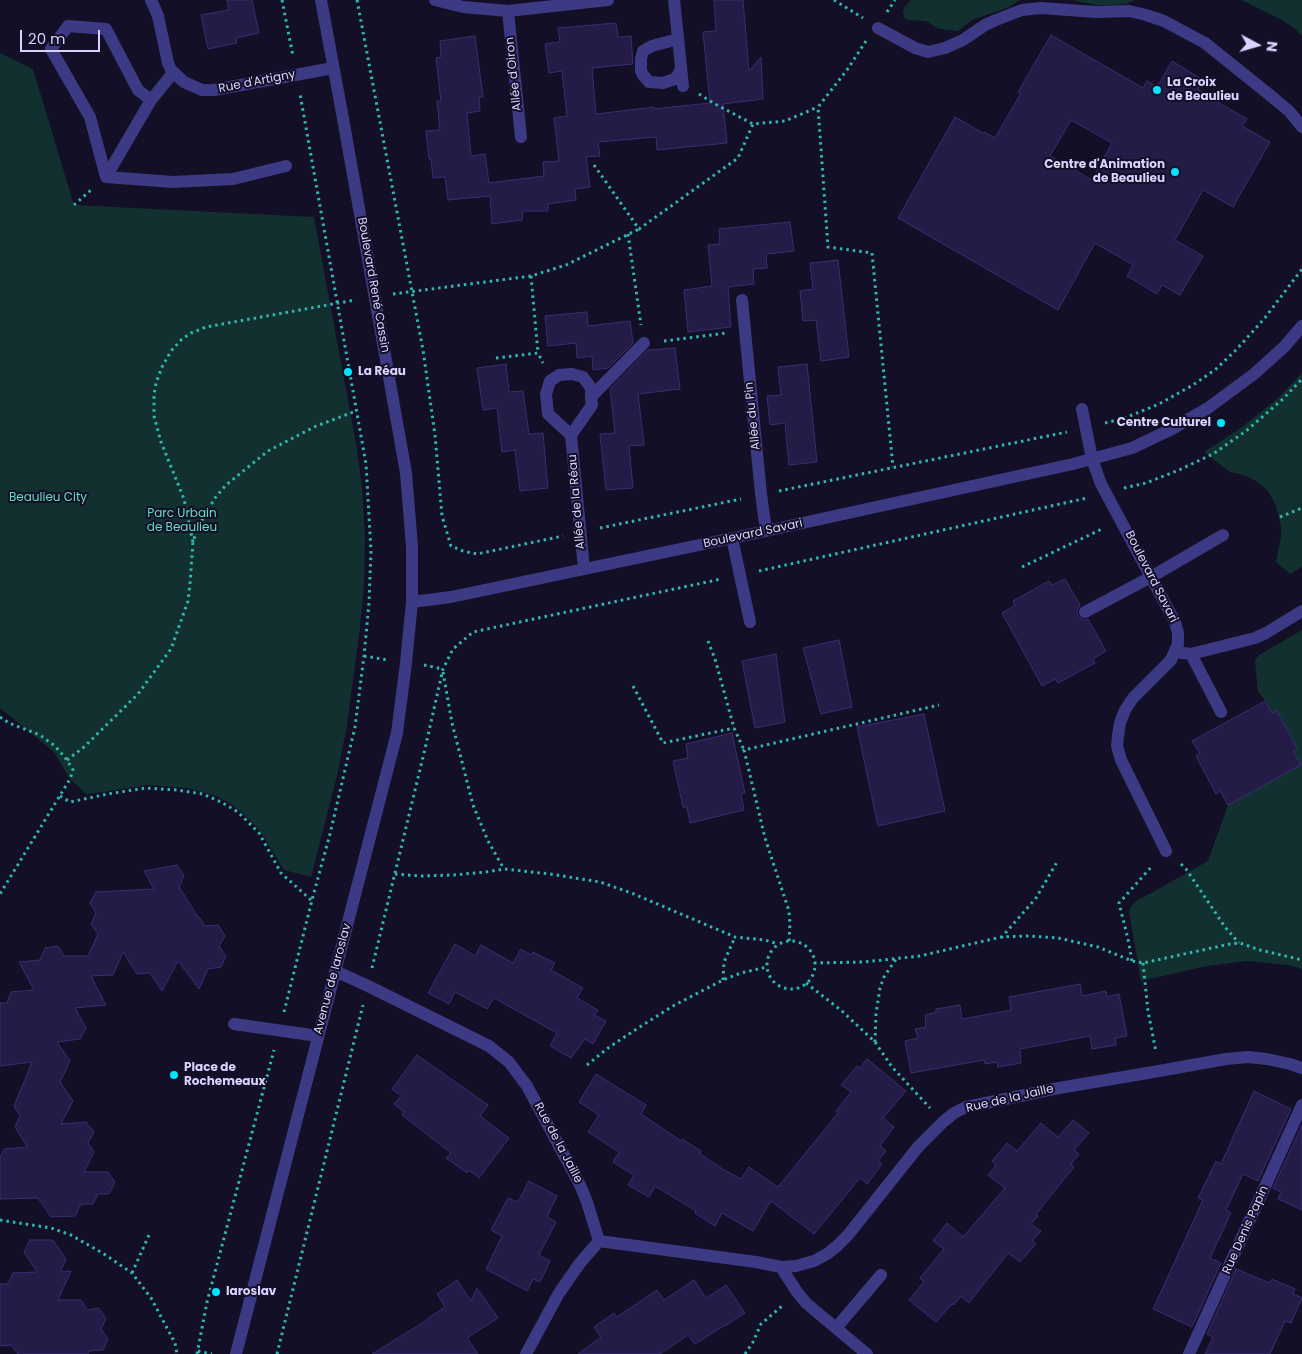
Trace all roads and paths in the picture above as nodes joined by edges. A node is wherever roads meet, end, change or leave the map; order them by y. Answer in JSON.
{"nodes":[{"id":1,"x":150,"y":0,"type":"edge"},
{"id":2,"x":282,"y":0,"type":"edge"},
{"id":3,"x":321,"y":0,"type":"edge"},
{"id":4,"x":357,"y":0,"type":"edge"},
{"id":5,"x":435,"y":0,"type":"edge"},
{"id":6,"x":608,"y":0,"type":"edge"},
{"id":7,"x":674,"y":0,"type":"edge"},
{"id":8,"x":834,"y":0,"type":"edge"},
{"id":9,"x":895,"y":0,"type":"edge"},
{"id":10,"x":508,"y":11,"type":"junction"},
{"id":11,"x":878,"y":28,"type":"junction"},
{"id":12,"x":678,"y":39,"type":"junction"},
{"id":13,"x":333,"y":68,"type":"junction"},
{"id":14,"x":681,"y":68,"type":"junction"},
{"id":15,"x":173,"y":72,"type":"junction"},
{"id":16,"x":296,"y":75,"type":"junction"},
{"id":17,"x":684,"y":86,"type":"joint"},
{"id":18,"x":151,"y":100,"type":"junction"},
{"id":19,"x":818,"y":107,"type":"junction"},
{"id":20,"x":753,"y":124,"type":"junction"},
{"id":21,"x":1302,"y":127,"type":"edge"},
{"id":22,"x":521,"y":137,"type":"dead end"},
{"id":23,"x":594,"y":165,"type":"dead end"},
{"id":24,"x":286,"y":166,"type":"dead end"},
{"id":25,"x":106,"y":177,"type":"junction"},
{"id":26,"x":639,"y":229,"type":"junction"},
{"id":27,"x":628,"y":234,"type":"junction"},
{"id":28,"x":1302,"y":269,"type":"edge"},
{"id":29,"x":530,"y":276,"type":"junction"},
{"id":30,"x":412,"y":291,"type":"junction"},
{"id":31,"x":375,"y":296,"type":"junction"},
{"id":32,"x":742,"y":300,"type":"dead end"},
{"id":33,"x":338,"y":303,"type":"junction"},
{"id":34,"x":1302,"y":326,"type":"edge"},
{"id":35,"x":745,"y":331,"type":"junction"},
{"id":36,"x":644,"y":343,"type":"junction"},
{"id":37,"x":538,"y":353,"type":"junction"},
{"id":38,"x":496,"y":358,"type":"dead end"},
{"id":39,"x":1302,"y":379,"type":"edge"},
{"id":40,"x":550,"y":381,"type":"junction"},
{"id":41,"x":592,"y":397,"type":"junction"},
{"id":42,"x":1082,"y":409,"type":"dead end"},
{"id":43,"x":356,"y":411,"type":"junction"},
{"id":44,"x":1086,"y":428,"type":"junction"},
{"id":45,"x":571,"y":435,"type":"junction"},
{"id":46,"x":1092,"y":459,"type":"junction"},
{"id":47,"x":893,"y":467,"type":"junction"},
{"id":48,"x":1106,"y":493,"type":"junction"},
{"id":49,"x":761,"y":494,"type":"junction"},
{"id":50,"x":1302,"y":508,"type":"edge"},
{"id":51,"x":1280,"y":517,"type":"dead end"},
{"id":52,"x":1121,"y":520,"type":"junction"},
{"id":53,"x":766,"y":531,"type":"junction"},
{"id":54,"x":580,"y":532,"type":"junction"},
{"id":55,"x":1224,"y":535,"type":"dead end"},
{"id":56,"x":732,"y":538,"type":"junction"},
{"id":57,"x":193,"y":542,"type":"junction"},
{"id":58,"x":1022,"y":567,"type":"dead end"},
{"id":59,"x":584,"y":569,"type":"junction"},
{"id":60,"x":740,"y":575,"type":"junction"},
{"id":61,"x":1151,"y":577,"type":"junction"},
{"id":62,"x":412,"y":602,"type":"junction"},
{"id":63,"x":1302,"y":611,"type":"edge"},
{"id":64,"x":1085,"y":612,"type":"dead end"},
{"id":65,"x":750,"y":622,"type":"dead end"},
{"id":66,"x":708,"y":641,"type":"dead end"},
{"id":67,"x":1175,"y":652,"type":"junction"},
{"id":68,"x":1191,"y":654,"type":"junction"},
{"id":69,"x":443,"y":669,"type":"junction"},
{"id":70,"x":632,"y":686,"type":"dead end"},
{"id":71,"x":939,"y":705,"type":"dead end"},
{"id":72,"x":1221,"y":712,"type":"dead end"},
{"id":73,"x":0,"y":717,"type":"edge"},
{"id":74,"x":734,"y":728,"type":"junction"},
{"id":75,"x":744,"y":750,"type":"junction"},
{"id":76,"x":67,"y":760,"type":"junction"},
{"id":77,"x":60,"y":796,"type":"junction"},
{"id":78,"x":1166,"y":851,"type":"junction"},
{"id":79,"x":1058,"y":862,"type":"dead end"},
{"id":80,"x":504,"y":869,"type":"junction"},
{"id":81,"x":395,"y":874,"type":"junction"},
{"id":82,"x":0,"y":894,"type":"edge"},
{"id":83,"x":312,"y":900,"type":"junction"},
{"id":84,"x":735,"y":937,"type":"junction"},
{"id":85,"x":1001,"y":938,"type":"junction"},
{"id":86,"x":789,"y":941,"type":"junction"},
{"id":87,"x":778,"y":944,"type":"junction"},
{"id":88,"x":1240,"y":944,"type":"junction"},
{"id":89,"x":896,"y":958,"type":"junction"},
{"id":90,"x":1302,"y":960,"type":"edge"},
{"id":91,"x":1132,"y":961,"type":"junction"},
{"id":92,"x":814,"y":963,"type":"junction"},
{"id":93,"x":1143,"y":963,"type":"junction"},
{"id":94,"x":767,"y":967,"type":"junction"},
{"id":95,"x":335,"y":972,"type":"junction"},
{"id":96,"x":723,"y":980,"type":"junction"},
{"id":97,"x":806,"y":983,"type":"junction"},
{"id":98,"x":368,"y":986,"type":"junction"},
{"id":99,"x":234,"y":1024,"type":"dead end"},
{"id":100,"x":280,"y":1031,"type":"junction"},
{"id":101,"x":318,"y":1036,"type":"junction"},
{"id":102,"x":875,"y":1042,"type":"junction"},
{"id":103,"x":587,"y":1065,"type":"dead end"},
{"id":104,"x":1302,"y":1068,"type":"edge"},
{"id":105,"x":1159,"y":1071,"type":"junction"},
{"id":106,"x":1302,"y":1105,"type":"edge"},
{"id":107,"x":943,"y":1122,"type":"junction"},
{"id":108,"x":0,"y":1220,"type":"edge"},
{"id":109,"x":149,"y":1235,"type":"dead end"},
{"id":110,"x":599,"y":1241,"type":"junction"},
{"id":111,"x":781,"y":1267,"type":"junction"},
{"id":112,"x":132,"y":1274,"type":"junction"},
{"id":113,"x":881,"y":1275,"type":"dead end"},
{"id":114,"x":797,"y":1292,"type":"junction"},
{"id":115,"x":836,"y":1328,"type":"junction"},
{"id":116,"x":198,"y":1352,"type":"edge"},
{"id":117,"x":177,"y":1354,"type":"edge"},
{"id":118,"x":212,"y":1354,"type":"edge"},
{"id":119,"x":236,"y":1354,"type":"edge"},
{"id":120,"x":277,"y":1354,"type":"edge"},
{"id":121,"x":526,"y":1354,"type":"edge"},
{"id":122,"x":744,"y":1354,"type":"edge"},
{"id":123,"x":867,"y":1354,"type":"edge"},
{"id":124,"x":1190,"y":1354,"type":"edge"}],
"edges":[{"from":1,"to":15,"type":"street"},
{"from":2,"to":16,"type":"path"},
{"from":3,"to":13,"type":"street","name":"Boulevard René Cassin"},
{"from":4,"to":30,"type":"path"},
{"from":5,"to":10,"type":"street"},
{"from":6,"to":10,"type":"street"},
{"from":7,"to":12,"type":"street"},
{"from":8,"to":11,"type":"path"},
{"from":9,"to":11,"type":"path"},
{"from":10,"to":22,"type":"street","name":"Allée d'Oiron"},
{"from":11,"to":19,"type":"path"},
{"from":11,"to":21,"type":"street"},
{"from":12,"to":14,"type":"street"},
{"from":12,"to":14,"type":"street"},
{"from":13,"to":16,"type":"street","name":"Rue d'Artigny"},
{"from":13,"to":31,"type":"street","name":"Boulevard René Cassin"},
{"from":14,"to":17,"type":"street"},
{"from":15,"to":16,"type":"street","name":"Rue d'Artigny"},
{"from":15,"to":18,"type":"street"},
{"from":16,"to":33,"type":"path"},
{"from":17,"to":20,"type":"path"},
{"from":18,"to":25,"type":"street"},
{"from":18,"to":25,"type":"street"},
{"from":19,"to":20,"type":"path"},
{"from":19,"to":47,"type":"path"},
{"from":20,"to":26,"type":"path"},
{"from":23,"to":26,"type":"path"},
{"from":24,"to":25,"type":"street"},
{"from":26,"to":27,"type":"path"},
{"from":27,"to":29,"type":"path"},
{"from":27,"to":36,"type":"path"},
{"from":28,"to":44,"type":"path"},
{"from":29,"to":30,"type":"path"},
{"from":29,"to":37,"type":"path"},
{"from":30,"to":31,"type":"path"},
{"from":30,"to":54,"type":"path"},
{"from":31,"to":33,"type":"path"},
{"from":31,"to":62,"type":"street","name":"Boulevard René Cassin"},
{"from":32,"to":35,"type":"street","name":"Allée du Pin"},
{"from":33,"to":43,"type":"path"},
{"from":33,"to":57,"type":"path"},
{"from":34,"to":46,"type":"street","name":"Boulevard Savari"},
{"from":35,"to":36,"type":"path"},
{"from":35,"to":49,"type":"street","name":"Allée du Pin"},
{"from":36,"to":41,"type":"street"},
{"from":37,"to":38,"type":"path"},
{"from":37,"to":40,"type":"path"},
{"from":39,"to":48,"type":"path"},
{"from":40,"to":41,"type":"street"},
{"from":40,"to":45,"type":"street"},
{"from":41,"to":45,"type":"street"},
{"from":42,"to":44,"type":"street"},
{"from":43,"to":57,"type":"path"},
{"from":43,"to":83,"type":"path"},
{"from":44,"to":46,"type":"street"},
{"from":44,"to":47,"type":"path"},
{"from":45,"to":54,"type":"street","name":"Allée de la Réau"},
{"from":46,"to":48,"type":"street","name":"Boulevard Savari"},
{"from":46,"to":53,"type":"street","name":"Boulevard Savari"},
{"from":47,"to":49,"type":"path"},
{"from":48,"to":52,"type":"street","name":"Boulevard Savari"},
{"from":48,"to":60,"type":"path"},
{"from":49,"to":53,"type":"street","name":"Allée du Pin"},
{"from":49,"to":54,"type":"path"},
{"from":50,"to":51,"type":"path"},
{"from":52,"to":58,"type":"path"},
{"from":52,"to":61,"type":"street","name":"Boulevard Savari"},
{"from":53,"to":56,"type":"street","name":"Boulevard Savari"},
{"from":54,"to":59,"type":"street","name":"Allée de la Réau"},
{"from":55,"to":61,"type":"street"},
{"from":56,"to":59,"type":"street","name":"Boulevard Savari"},
{"from":56,"to":60,"type":"street"},
{"from":57,"to":76,"type":"path"},
{"from":59,"to":62,"type":"street","name":"Boulevard Savari"},
{"from":60,"to":65,"type":"street"},
{"from":60,"to":69,"type":"path"},
{"from":61,"to":64,"type":"street"},
{"from":61,"to":67,"type":"street","name":"Boulevard Savari"},
{"from":62,"to":95,"type":"street","name":"Avenue de Iaroslav"},
{"from":63,"to":68,"type":"street"},
{"from":66,"to":74,"type":"path"},
{"from":67,"to":68,"type":"street"},
{"from":67,"to":78,"type":"street"},
{"from":68,"to":72,"type":"street"},
{"from":69,"to":80,"type":"path"},
{"from":69,"to":81,"type":"path"},
{"from":70,"to":74,"type":"path"},
{"from":71,"to":75,"type":"path"},
{"from":73,"to":76,"type":"path"},
{"from":74,"to":75,"type":"path"},
{"from":75,"to":86,"type":"path"},
{"from":76,"to":77,"type":"path"},
{"from":77,"to":82,"type":"path"},
{"from":77,"to":83,"type":"path"},
{"from":78,"to":88,"type":"path"},
{"from":78,"to":91,"type":"path"},
{"from":79,"to":85,"type":"path"},
{"from":80,"to":81,"type":"path"},
{"from":80,"to":84,"type":"path"},
{"from":81,"to":98,"type":"path"},
{"from":83,"to":100,"type":"path"},
{"from":84,"to":87,"type":"path"},
{"from":84,"to":96,"type":"path"},
{"from":85,"to":89,"type":"path"},
{"from":85,"to":91,"type":"path"},
{"from":86,"to":87,"type":"path"},
{"from":86,"to":92,"type":"path"},
{"from":87,"to":94,"type":"path"},
{"from":88,"to":90,"type":"path"},
{"from":88,"to":93,"type":"path"},
{"from":89,"to":92,"type":"path"},
{"from":89,"to":102,"type":"path"},
{"from":91,"to":93,"type":"path"},
{"from":92,"to":97,"type":"path"},
{"from":93,"to":105,"type":"path"},
{"from":94,"to":96,"type":"path"},
{"from":94,"to":97,"type":"path"},
{"from":95,"to":98,"type":"street","name":"Rue de la Jaille"},
{"from":95,"to":101,"type":"street","name":"Avenue de Iaroslav"},
{"from":96,"to":103,"type":"path"},
{"from":97,"to":102,"type":"path"},
{"from":98,"to":110,"type":"street","name":"Rue de la Jaille"},
{"from":98,"to":120,"type":"path"},
{"from":99,"to":100,"type":"street"},
{"from":100,"to":101,"type":"street"},
{"from":100,"to":116,"type":"path"},
{"from":101,"to":119,"type":"street","name":"Avenue de Iaroslav"},
{"from":102,"to":107,"type":"path"},
{"from":104,"to":105,"type":"street","name":"Rue de la Jaille"},
{"from":105,"to":107,"type":"street","name":"Rue de la Jaille"},
{"from":106,"to":124,"type":"street","name":"Rue Denis Papin"},
{"from":107,"to":111,"type":"street","name":"Rue de la Jaille"},
{"from":108,"to":112,"type":"path"},
{"from":109,"to":112,"type":"path"},
{"from":110,"to":111,"type":"street","name":"Rue de la Jaille"},
{"from":110,"to":121,"type":"street"},
{"from":111,"to":114,"type":"street"},
{"from":112,"to":117,"type":"path"},
{"from":113,"to":115,"type":"street"},
{"from":114,"to":115,"type":"street"},
{"from":114,"to":122,"type":"path"},
{"from":115,"to":123,"type":"street"},
{"from":116,"to":118,"type":"path"}]}
